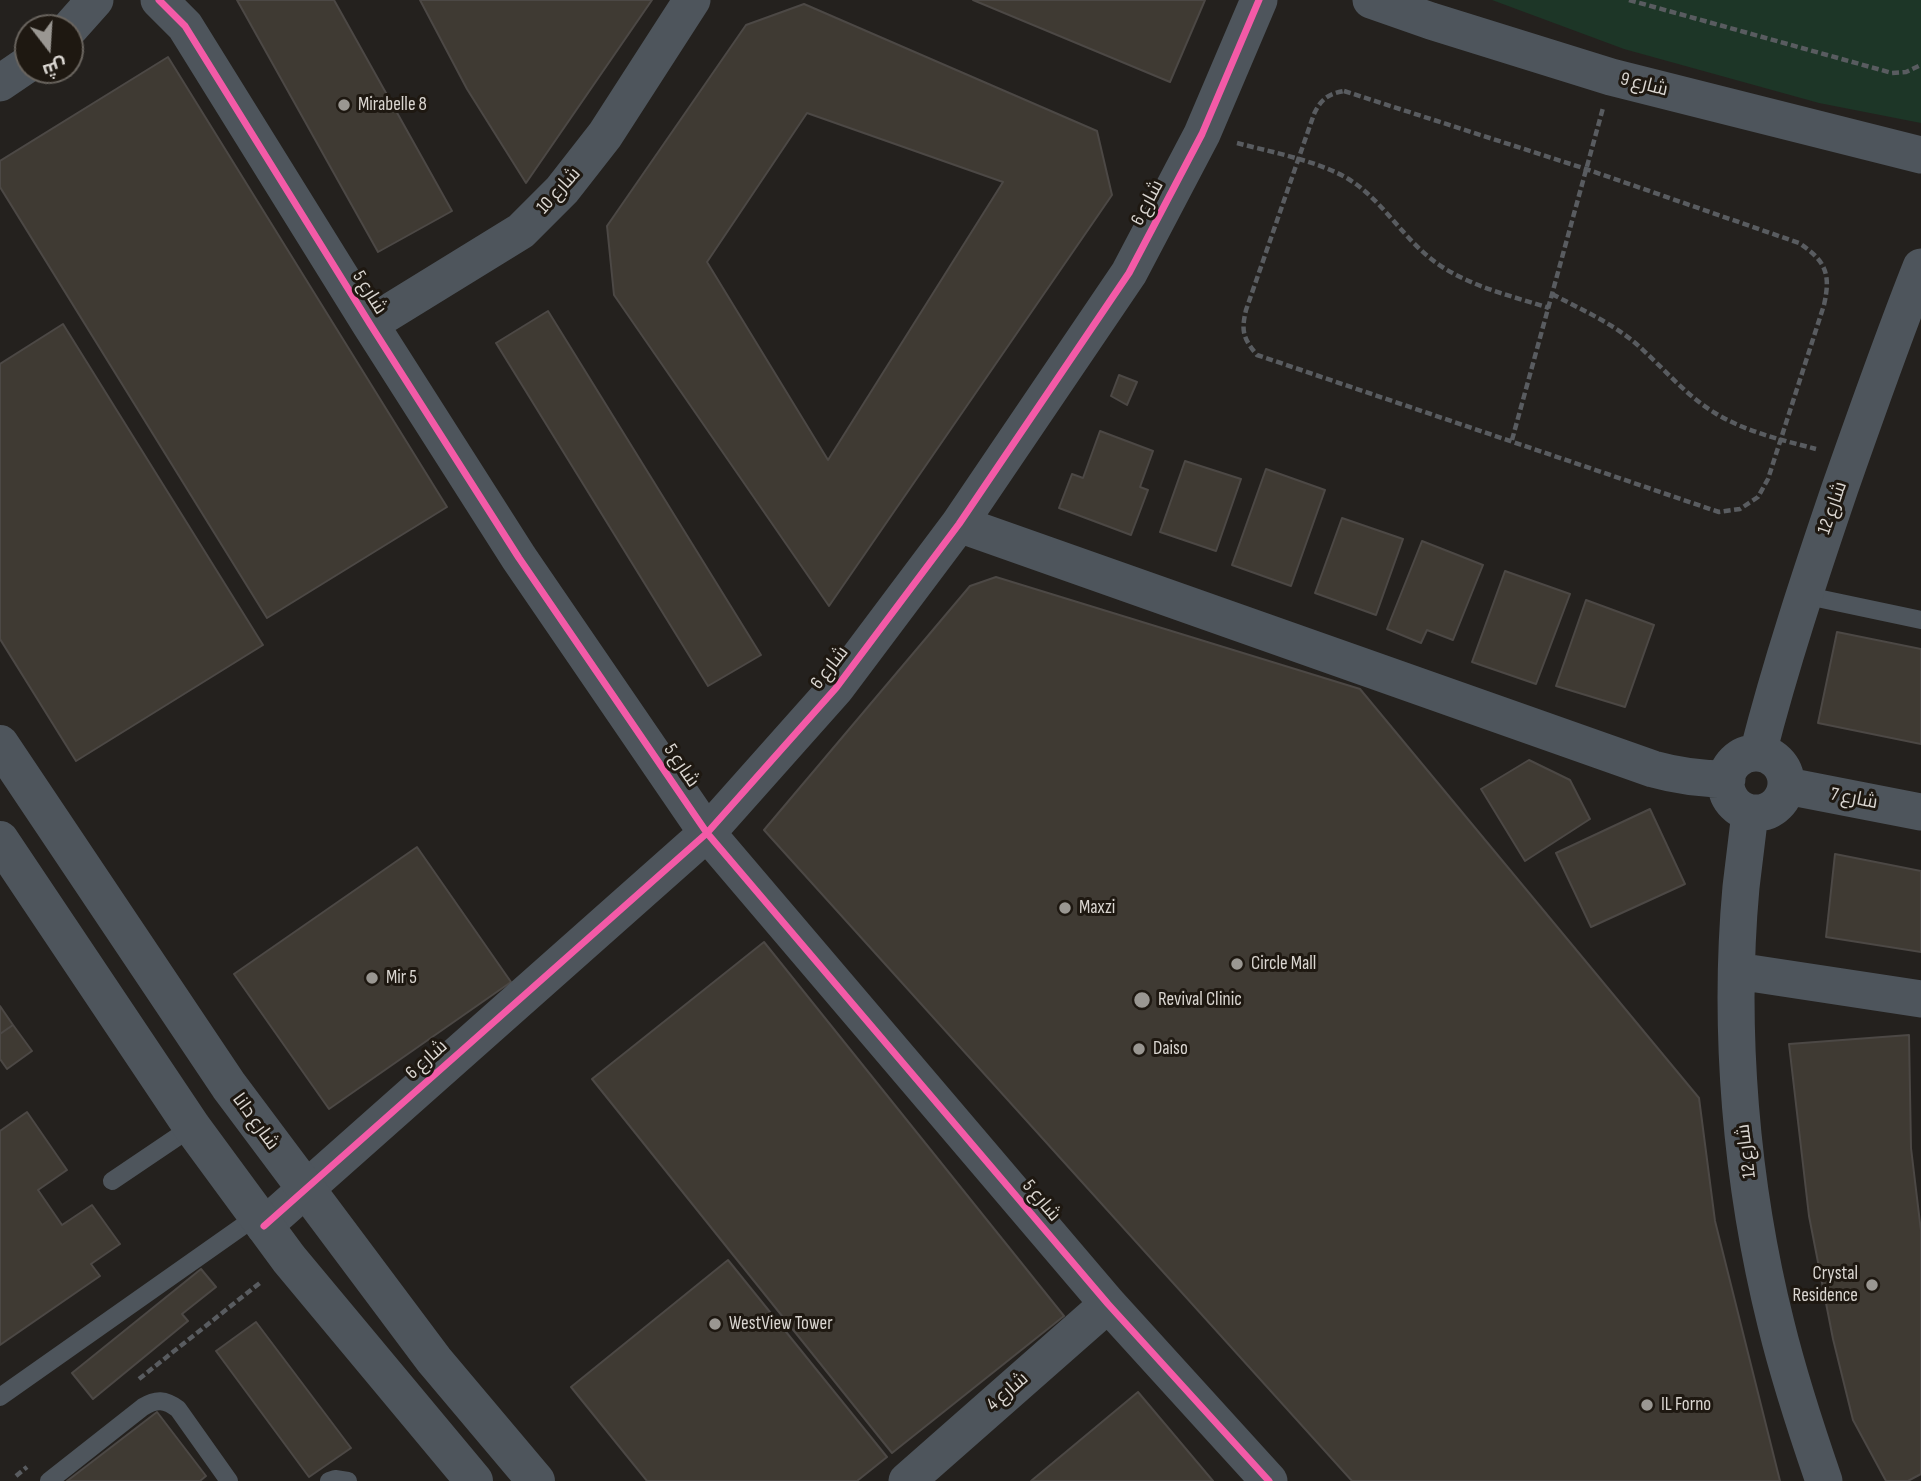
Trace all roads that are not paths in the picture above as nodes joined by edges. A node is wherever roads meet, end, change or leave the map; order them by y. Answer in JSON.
{"nodes":[{"id":1,"x":95,"y":0,"type":"edge"},
{"id":2,"x":159,"y":0,"type":"edge"},
{"id":3,"x":692,"y":0,"type":"edge"},
{"id":4,"x":1259,"y":0,"type":"edge"},
{"id":5,"x":1371,"y":0,"type":"edge"},
{"id":6,"x":82,"y":14,"type":"edge"},
{"id":7,"x":1921,"y":155,"type":"edge"},
{"id":8,"x":1921,"y":267,"type":"edge"},
{"id":9,"x":370,"y":324,"type":"junction"},
{"id":10,"x":959,"y":524,"type":"junction"},
{"id":11,"x":1803,"y":595,"type":"junction"},
{"id":12,"x":1921,"y":620,"type":"edge"},
{"id":13,"x":0,"y":744,"type":"edge"},
{"id":14,"x":1758,"y":753,"type":"junction"},
{"id":15,"x":1727,"y":779,"type":"junction"},
{"id":16,"x":1787,"y":786,"type":"junction"},
{"id":17,"x":1921,"y":812,"type":"edge"},
{"id":18,"x":1750,"y":813,"type":"junction"},
{"id":19,"x":707,"y":832,"type":"junction"},
{"id":20,"x":0,"y":840,"type":"edge"},
{"id":21,"x":1737,"y":971,"type":"junction"},
{"id":22,"x":1921,"y":999,"type":"edge"},
{"id":23,"x":192,"y":1127,"type":"junction"},
{"id":24,"x":112,"y":1181,"type":"dead end"},
{"id":25,"x":305,"y":1189,"type":"junction"},
{"id":26,"x":261,"y":1221,"type":"junction"},
{"id":27,"x":1108,"y":1304,"type":"junction"},
{"id":28,"x":0,"y":1398,"type":"edge"},
{"id":29,"x":49,"y":1481,"type":"edge"},
{"id":30,"x":229,"y":1481,"type":"edge"},
{"id":31,"x":329,"y":1481,"type":"edge"},
{"id":32,"x":348,"y":1481,"type":"edge"},
{"id":33,"x":474,"y":1481,"type":"edge"},
{"id":34,"x":536,"y":1481,"type":"edge"},
{"id":35,"x":907,"y":1481,"type":"edge"},
{"id":36,"x":1269,"y":1481,"type":"edge"},
{"id":37,"x":1824,"y":1481,"type":"edge"}],
"edges":[{"from":1,"to":6,"type":"street"},
{"from":2,"to":9,"type":"street","name":"شارع 5"},
{"from":3,"to":9,"type":"street","name":"شارع 10"},
{"from":4,"to":10,"type":"street","name":"شارع 6"},
{"from":5,"to":7,"type":"street","name":"شارع 9"},
{"from":8,"to":11,"type":"street","name":"شارع 12"},
{"from":9,"to":19,"type":"street","name":"شارع 5"},
{"from":10,"to":15,"type":"street"},
{"from":10,"to":19,"type":"street","name":"شارع 6"},
{"from":11,"to":12,"type":"lane"},
{"from":11,"to":14,"type":"street","name":"شارع 12"},
{"from":13,"to":25,"type":"street","name":"شارع دانا"},
{"from":14,"to":15,"type":"street"},
{"from":14,"to":16,"type":"street"},
{"from":15,"to":18,"type":"street"},
{"from":16,"to":17,"type":"street","name":"شارع 7"},
{"from":16,"to":18,"type":"street"},
{"from":18,"to":21,"type":"street","name":"شارع 12"},
{"from":19,"to":25,"type":"street","name":"شارع 6"},
{"from":19,"to":27,"type":"street","name":"شارع 5"},
{"from":20,"to":23,"type":"street"},
{"from":21,"to":22,"type":"street"},
{"from":21,"to":37,"type":"street","name":"شارع 12"},
{"from":23,"to":24,"type":"lane"},
{"from":23,"to":26,"type":"street"},
{"from":25,"to":26,"type":"street","name":"شارع 6"},
{"from":25,"to":34,"type":"street","name":"شارع دانا"},
{"from":26,"to":28,"type":"lane"},
{"from":26,"to":33,"type":"street"},
{"from":27,"to":35,"type":"street","name":"شارع 4"},
{"from":27,"to":36,"type":"street","name":"شارع 5"},
{"from":29,"to":30,"type":"lane"},
{"from":31,"to":32,"type":"lane"}]}
